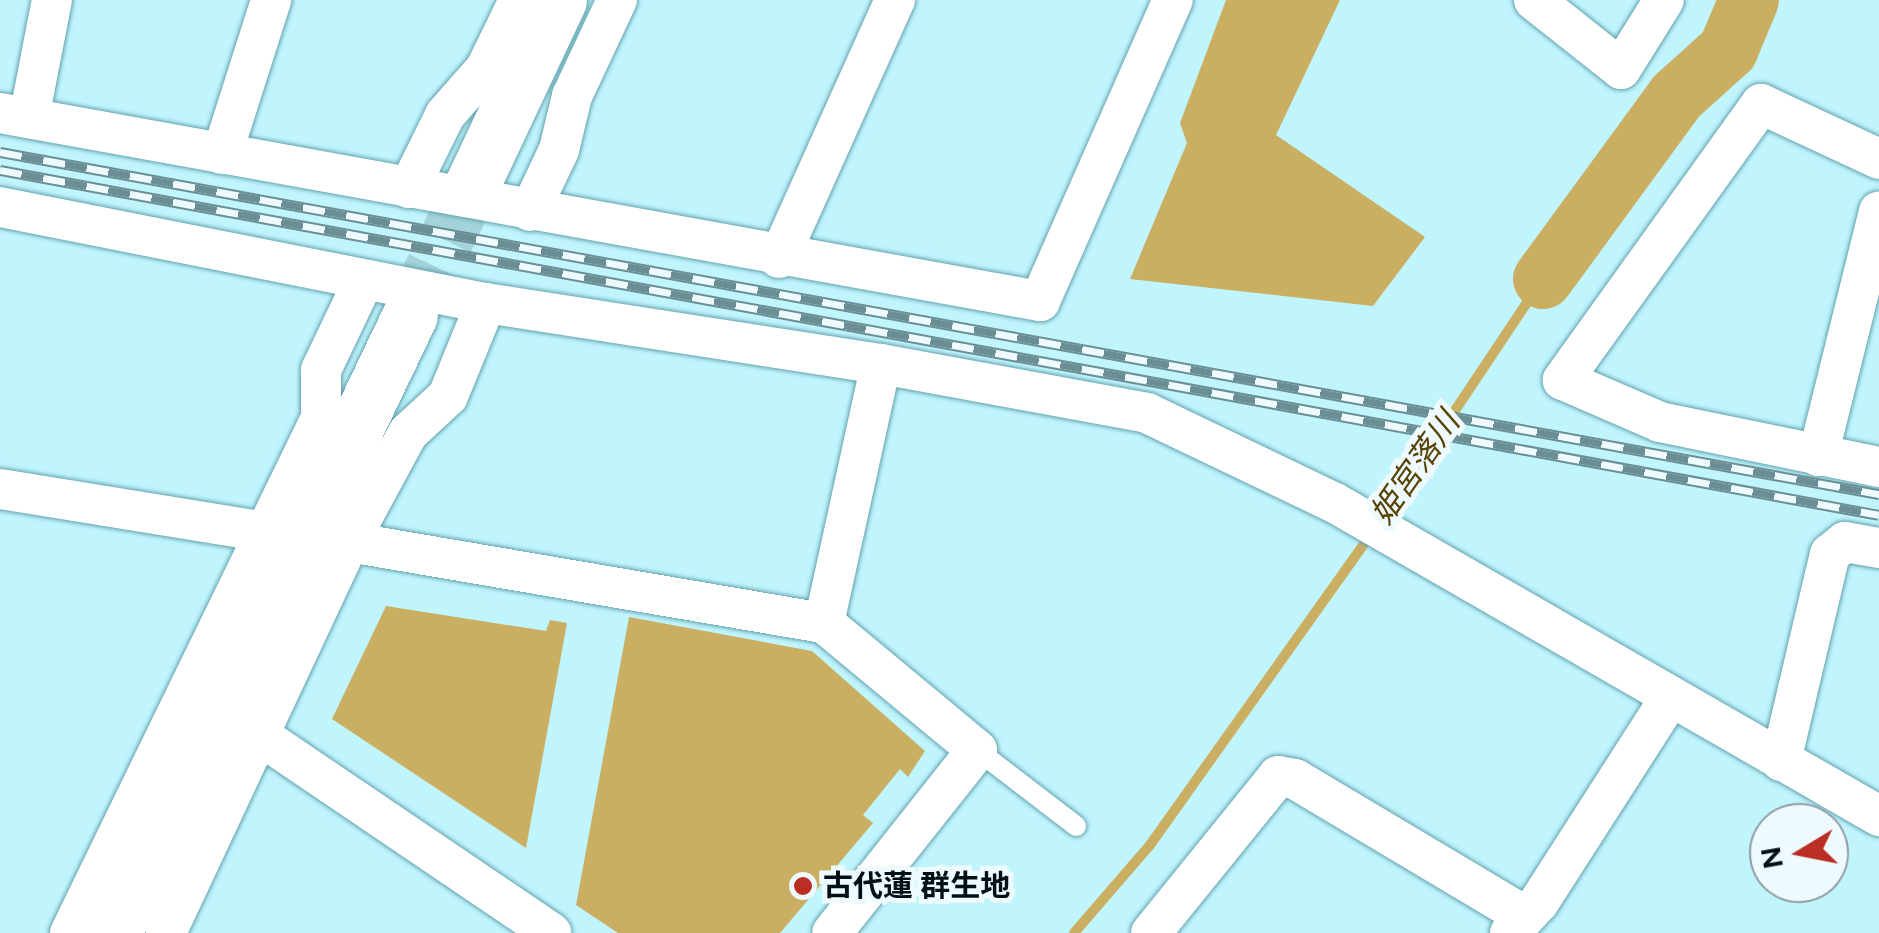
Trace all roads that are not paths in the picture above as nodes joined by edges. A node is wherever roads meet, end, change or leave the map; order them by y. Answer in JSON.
{"nodes":[{"id":1,"x":52,"y":0,"type":"edge"},
{"id":2,"x":270,"y":0,"type":"edge"},
{"id":3,"x":519,"y":0,"type":"edge"},
{"id":4,"x":559,"y":0,"type":"edge"},
{"id":5,"x":617,"y":0,"type":"edge"},
{"id":6,"x":895,"y":0,"type":"edge"},
{"id":7,"x":1172,"y":0,"type":"edge"},
{"id":8,"x":1534,"y":0,"type":"edge"},
{"id":9,"x":1664,"y":0,"type":"edge"},
{"id":10,"x":14,"y":116,"type":"edge"},
{"id":11,"x":222,"y":154,"type":"junction"},
{"id":12,"x":1879,"y":159,"type":"edge"},
{"id":13,"x":472,"y":186,"type":"tunnel mouth"},
{"id":14,"x":409,"y":188,"type":"junction"},
{"id":15,"x":0,"y":208,"type":"edge"},
{"id":16,"x":530,"y":211,"type":"junction"},
{"id":17,"x":1879,"y":212,"type":"edge"},
{"id":18,"x":780,"y":258,"type":"junction"},
{"id":19,"x":364,"y":280,"type":"junction"},
{"id":20,"x":486,"y":303,"type":"junction"},
{"id":21,"x":410,"y":314,"type":"tunnel mouth"},
{"id":22,"x":880,"y":364,"type":"junction"},
{"id":23,"x":1818,"y":456,"type":"junction"},
{"id":24,"x":1879,"y":466,"type":"edge"},
{"id":25,"x":0,"y":489,"type":"edge"},
{"id":26,"x":265,"y":532,"type":"junction"},
{"id":27,"x":348,"y":542,"type":"junction"},
{"id":28,"x":1879,"y":548,"type":"edge"},
{"id":29,"x":824,"y":622,"type":"junction"},
{"id":30,"x":1670,"y":698,"type":"junction"},
{"id":31,"x":259,"y":735,"type":"junction"},
{"id":32,"x":976,"y":750,"type":"junction"},
{"id":33,"x":1781,"y":761,"type":"junction"},
{"id":34,"x":1879,"y":816,"type":"edge"},
{"id":35,"x":1076,"y":826,"type":"dead end"},
{"id":36,"x":494,"y":918,"type":"edge"},
{"id":37,"x":1517,"y":925,"type":"edge"},
{"id":38,"x":70,"y":933,"type":"edge"},
{"id":39,"x":114,"y":933,"type":"edge"},
{"id":40,"x":166,"y":933,"type":"edge"},
{"id":41,"x":551,"y":933,"type":"edge"},
{"id":42,"x":832,"y":933,"type":"edge"},
{"id":43,"x":1151,"y":933,"type":"edge"}],
"edges":[{"from":1,"to":10,"type":"street"},
{"from":2,"to":11,"type":"street"},
{"from":3,"to":14,"type":"street"},
{"from":4,"to":13,"type":"street"},
{"from":5,"to":16,"type":"street"},
{"from":6,"to":18,"type":"street"},
{"from":7,"to":18,"type":"street"},
{"from":8,"to":9,"type":"street"},
{"from":10,"to":11,"type":"street"},
{"from":11,"to":14,"type":"street"},
{"from":12,"to":23,"type":"street"},
{"from":14,"to":16,"type":"street"},
{"from":15,"to":19,"type":"street"},
{"from":16,"to":18,"type":"street"},
{"from":17,"to":23,"type":"street"},
{"from":19,"to":20,"type":"street"},
{"from":19,"to":26,"type":"street"},
{"from":20,"to":22,"type":"street"},
{"from":20,"to":27,"type":"street"},
{"from":21,"to":39,"type":"street"},
{"from":22,"to":29,"type":"street"},
{"from":22,"to":30,"type":"street"},
{"from":23,"to":24,"type":"street"},
{"from":25,"to":26,"type":"street"},
{"from":26,"to":38,"type":"street"},
{"from":27,"to":29,"type":"street"},
{"from":27,"to":31,"type":"street"},
{"from":28,"to":33,"type":"street"},
{"from":29,"to":32,"type":"street"},
{"from":30,"to":33,"type":"street"},
{"from":30,"to":37,"type":"street"},
{"from":31,"to":36,"type":"street"},
{"from":31,"to":40,"type":"street"},
{"from":32,"to":35,"type":"lane"},
{"from":32,"to":42,"type":"street"},
{"from":33,"to":34,"type":"street"},
{"from":36,"to":41,"type":"street"},
{"from":37,"to":43,"type":"street"}]}
